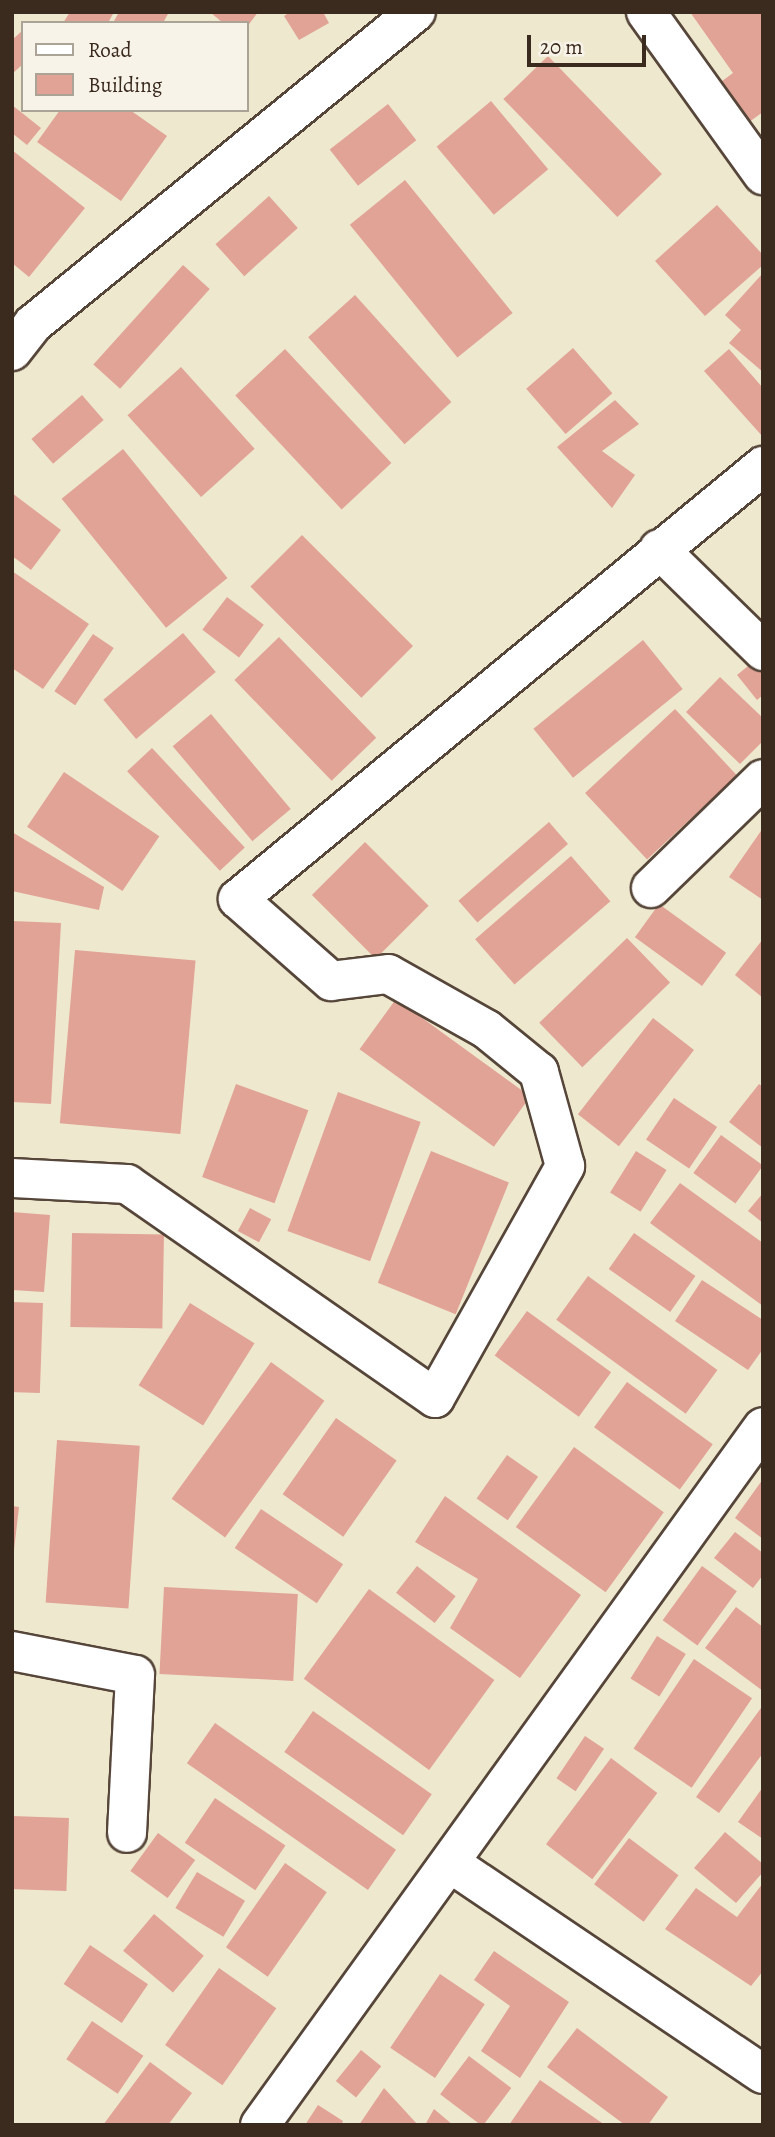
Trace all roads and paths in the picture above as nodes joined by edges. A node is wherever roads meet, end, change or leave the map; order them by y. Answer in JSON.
{"nodes":[{"id":1,"x":416,"y":12,"type":"edge"},
{"id":2,"x":646,"y":12,"type":"edge"},
{"id":3,"x":763,"y":175,"type":"edge"},
{"id":4,"x":12,"y":351,"type":"edge"},
{"id":5,"x":763,"y":466,"type":"edge"},
{"id":6,"x":659,"y":549,"type":"junction"},
{"id":7,"x":763,"y":651,"type":"edge"},
{"id":8,"x":763,"y":779,"type":"edge"},
{"id":9,"x":651,"y":888,"type":"dead end"},
{"id":10,"x":12,"y":1178,"type":"edge"},
{"id":11,"x":763,"y":1427,"type":"edge"},
{"id":12,"x":12,"y":1651,"type":"edge"},
{"id":13,"x":127,"y":1833,"type":"dead end"},
{"id":14,"x":450,"y":1863,"type":"junction"},
{"id":15,"x":763,"y":2074,"type":"edge"},
{"id":16,"x":260,"y":2125,"type":"edge"}],
"edges":[{"from":1,"to":4,"type":"street"},
{"from":2,"to":3,"type":"street"},
{"from":5,"to":6,"type":"street"},
{"from":6,"to":7,"type":"street"},
{"from":6,"to":10,"type":"street"},
{"from":8,"to":9,"type":"street"},
{"from":11,"to":14,"type":"street"},
{"from":12,"to":13,"type":"street"},
{"from":14,"to":15,"type":"street"},
{"from":14,"to":16,"type":"street"}]}
